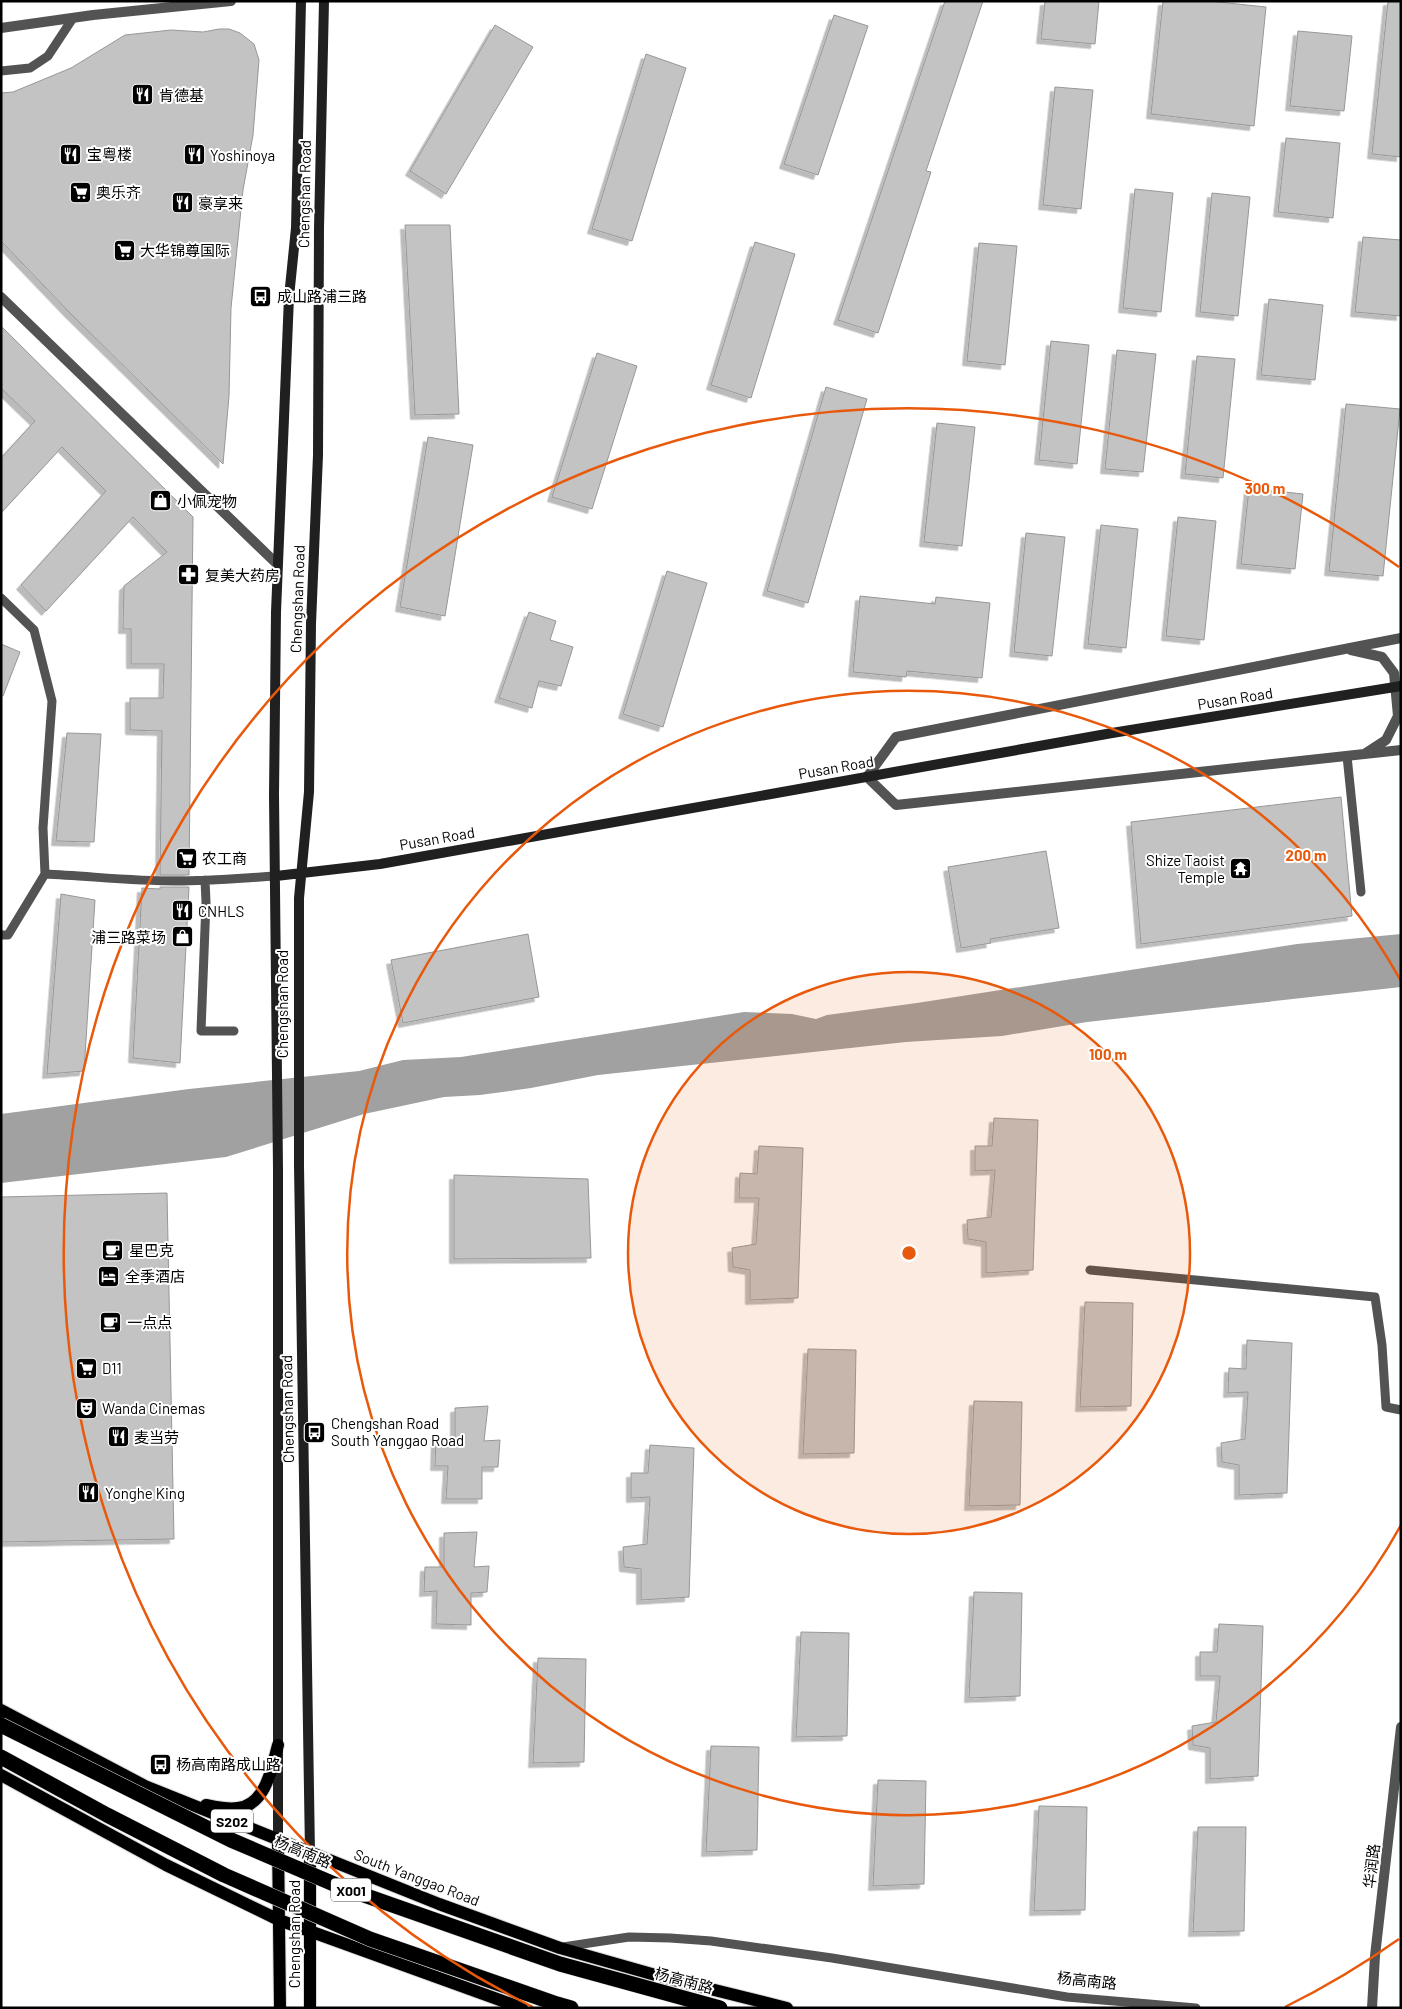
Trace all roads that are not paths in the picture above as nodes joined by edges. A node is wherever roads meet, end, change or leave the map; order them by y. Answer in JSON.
{"nodes":[{"id":1,"x":230,"y":1,"type":"edge"},
{"id":2,"x":301,"y":1,"type":"edge"},
{"id":3,"x":324,"y":1,"type":"edge"},
{"id":4,"x":73,"y":18,"type":"junction"},
{"id":5,"x":1,"y":28,"type":"edge"},
{"id":6,"x":1,"y":71,"type":"edge"},
{"id":7,"x":1,"y":297,"type":"edge"},
{"id":8,"x":278,"y":564,"type":"junction"},
{"id":9,"x":1,"y":598,"type":"edge"},
{"id":10,"x":1401,"y":638,"type":"edge"},
{"id":11,"x":1346,"y":648,"type":"junction"},
{"id":12,"x":1401,"y":686,"type":"edge"},
{"id":13,"x":1401,"y":750,"type":"edge"},
{"id":14,"x":1363,"y":754,"type":"junction"},
{"id":15,"x":1346,"y":756,"type":"junction"},
{"id":16,"x":867,"y":777,"type":"junction"},
{"id":17,"x":301,"y":873,"type":"junction"},
{"id":18,"x":45,"y":874,"type":"junction"},
{"id":19,"x":276,"y":876,"type":"junction"},
{"id":20,"x":205,"y":880,"type":"junction"},
{"id":21,"x":1360,"y":892,"type":"dead end"},
{"id":22,"x":1,"y":935,"type":"edge"},
{"id":23,"x":234,"y":1031,"type":"dead end"},
{"id":24,"x":1090,"y":1270,"type":"dead end"},
{"id":25,"x":1401,"y":1410,"type":"edge"},
{"id":26,"x":1,"y":1710,"type":"edge"},
{"id":27,"x":1,"y":1725,"type":"edge"},
{"id":28,"x":1401,"y":1727,"type":"edge"},
{"id":29,"x":278,"y":1745,"type":"junction"},
{"id":30,"x":1,"y":1757,"type":"edge"},
{"id":31,"x":1,"y":1774,"type":"edge"},
{"id":32,"x":187,"y":1802,"type":"junction"},
{"id":33,"x":278,"y":1841,"type":"junction"},
{"id":34,"x":310,"y":1854,"type":"junction"},
{"id":35,"x":278,"y":1920,"type":"junction"},
{"id":36,"x":309,"y":1932,"type":"junction"},
{"id":37,"x":560,"y":1948,"type":"junction"},
{"id":38,"x":280,"y":2008,"type":"edge"},
{"id":39,"x":310,"y":2008,"type":"edge"},
{"id":40,"x":522,"y":2008,"type":"edge"},
{"id":41,"x":571,"y":2008,"type":"edge"},
{"id":42,"x":720,"y":2008,"type":"edge"},
{"id":43,"x":787,"y":2008,"type":"edge"},
{"id":44,"x":1196,"y":2008,"type":"edge"},
{"id":45,"x":1372,"y":2008,"type":"edge"}],
"edges":[{"from":1,"to":4,"type":"street"},
{"from":2,"to":8,"type":"main road","name":"Chengshan Road"},
{"from":3,"to":17,"type":"main road","name":"Chengshan Road"},
{"from":4,"to":5,"type":"street"},
{"from":4,"to":6,"type":"lane"},
{"from":7,"to":8,"type":"street"},
{"from":8,"to":19,"type":"main road","name":"Chengshan Road"},
{"from":9,"to":18,"type":"lane"},
{"from":10,"to":11,"type":"street"},
{"from":11,"to":14,"type":"street"},
{"from":11,"to":16,"type":"street"},
{"from":12,"to":16,"type":"main road","name":"Pusan Road","bridge":true},
{"from":13,"to":14,"type":"street"},
{"from":14,"to":15,"type":"street"},
{"from":15,"to":16,"type":"street"},
{"from":15,"to":21,"type":"lane"},
{"from":16,"to":17,"type":"main road","name":"Pusan Road"},
{"from":17,"to":19,"type":"main road","name":"Pusan Road"},
{"from":17,"to":34,"type":"main road","name":"Chengshan Road"},
{"from":18,"to":20,"type":"lane"},
{"from":18,"to":22,"type":"lane"},
{"from":19,"to":20,"type":"lane"},
{"from":19,"to":29,"type":"main road","name":"Chengshan Road"},
{"from":20,"to":23,"type":"lane"},
{"from":24,"to":25,"type":"lane"},
{"from":26,"to":32,"type":"main road","name":"South Yanggao Road"},
{"from":27,"to":42,"type":"highway","name":"杨高南路","number":"X001","bridge":true},
{"from":28,"to":45,"type":"street","name":"华润路"},
{"from":29,"to":32,"type":"main road"},
{"from":29,"to":33,"type":"main road","name":"Chengshan Road"},
{"from":30,"to":41,"type":"highway","number":"X001","bridge":true},
{"from":31,"to":35,"type":"main road"},
{"from":32,"to":33,"type":"main road","name":"South Yanggao Road","number":"S202"},
{"from":33,"to":34,"type":"main road","name":"South Yanggao Road","number":"S202"},
{"from":33,"to":35,"type":"main road","name":"Chengshan Road"},
{"from":34,"to":36,"type":"main road","name":"Chengshan Road"},
{"from":34,"to":37,"type":"main road","name":"South Yanggao Road","number":"X001"},
{"from":35,"to":36,"type":"main road"},
{"from":35,"to":38,"type":"main road","name":"Chengshan Road"},
{"from":36,"to":39,"type":"main road","name":"Chengshan Road"},
{"from":36,"to":40,"type":"main road"},
{"from":37,"to":43,"type":"main road","name":"South Yanggao Road","number":"X001"},
{"from":37,"to":44,"type":"lane","name":"杨高南路"}]}
